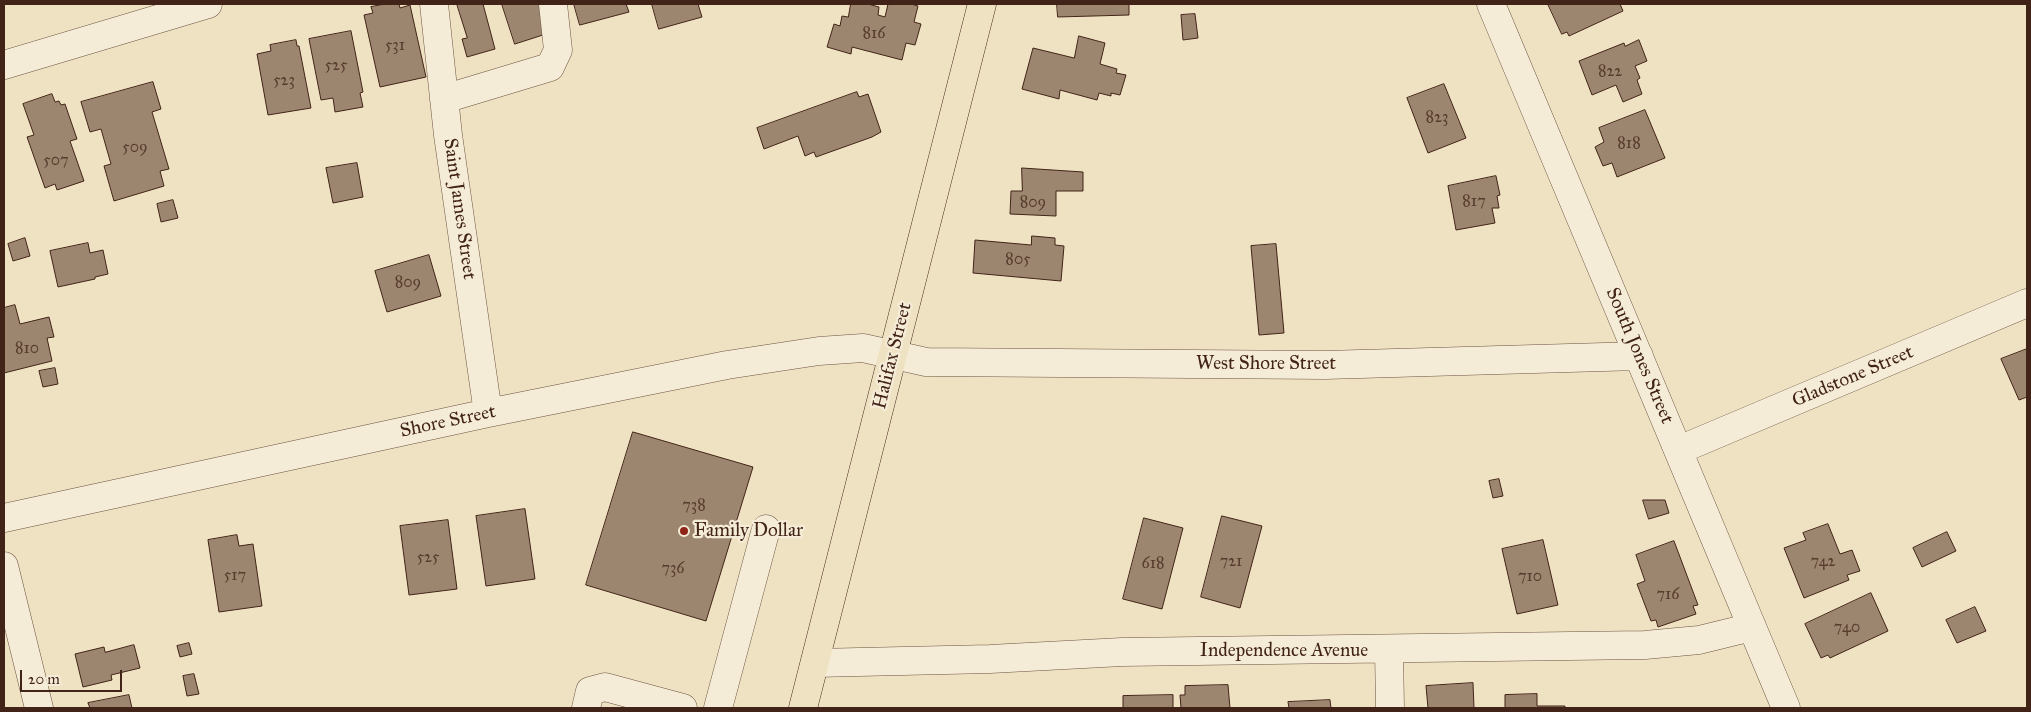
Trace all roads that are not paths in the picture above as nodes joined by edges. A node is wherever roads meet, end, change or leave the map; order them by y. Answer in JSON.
{"nodes":[{"id":1,"x":208,"y":4,"type":"edge"},
{"id":2,"x":434,"y":4,"type":"edge"},
{"id":3,"x":553,"y":4,"type":"edge"},
{"id":4,"x":982,"y":4,"type":"edge"},
{"id":5,"x":1491,"y":4,"type":"edge"},
{"id":6,"x":4,"y":66,"type":"edge"},
{"id":7,"x":444,"y":99,"type":"junction"},
{"id":8,"x":2027,"y":302,"type":"edge"},
{"id":9,"x":894,"y":355,"type":"junction"},
{"id":10,"x":1639,"y":356,"type":"junction"},
{"id":11,"x":488,"y":414,"type":"junction"},
{"id":12,"x":1679,"y":450,"type":"junction"},
{"id":13,"x":4,"y":518,"type":"edge"},
{"id":14,"x":766,"y":529,"type":"dead end"},
{"id":15,"x":4,"y":566,"type":"edge"},
{"id":16,"x":1752,"y":627,"type":"junction"},
{"id":17,"x":1390,"y":650,"type":"junction"},
{"id":18,"x":815,"y":663,"type":"junction"},
{"id":19,"x":39,"y":708,"type":"edge"},
{"id":20,"x":586,"y":708,"type":"edge"},
{"id":21,"x":683,"y":708,"type":"edge"},
{"id":22,"x":718,"y":708,"type":"edge"},
{"id":23,"x":804,"y":708,"type":"edge"},
{"id":24,"x":1390,"y":708,"type":"edge"},
{"id":25,"x":1786,"y":708,"type":"edge"}],
"edges":[{"from":1,"to":6,"type":"street"},
{"from":2,"to":7,"type":"street","name":"Saint James Street"},
{"from":3,"to":7,"type":"street"},
{"from":4,"to":9,"type":"main road","name":"Halifax Street"},
{"from":5,"to":10,"type":"street","name":"South Jones Street"},
{"from":7,"to":11,"type":"street","name":"Saint James Street"},
{"from":8,"to":12,"type":"street","name":"Gladstone Street"},
{"from":9,"to":10,"type":"street","name":"West Shore Street"},
{"from":9,"to":11,"type":"street","name":"Shore Street"},
{"from":9,"to":18,"type":"main road","name":"Halifax Street"},
{"from":10,"to":12,"type":"street","name":"South Jones Street"},
{"from":11,"to":13,"type":"street","name":"Shore Street"},
{"from":12,"to":16,"type":"street","name":"South Jones Street"},
{"from":14,"to":22,"type":"street"},
{"from":15,"to":19,"type":"street"},
{"from":16,"to":17,"type":"street","name":"Independence Avenue"},
{"from":16,"to":25,"type":"street","name":"South Jones Street"},
{"from":17,"to":18,"type":"street","name":"Independence Avenue"},
{"from":17,"to":24,"type":"street"},
{"from":18,"to":23,"type":"main road","name":"Halifax Street"},
{"from":20,"to":21,"type":"street"}]}
